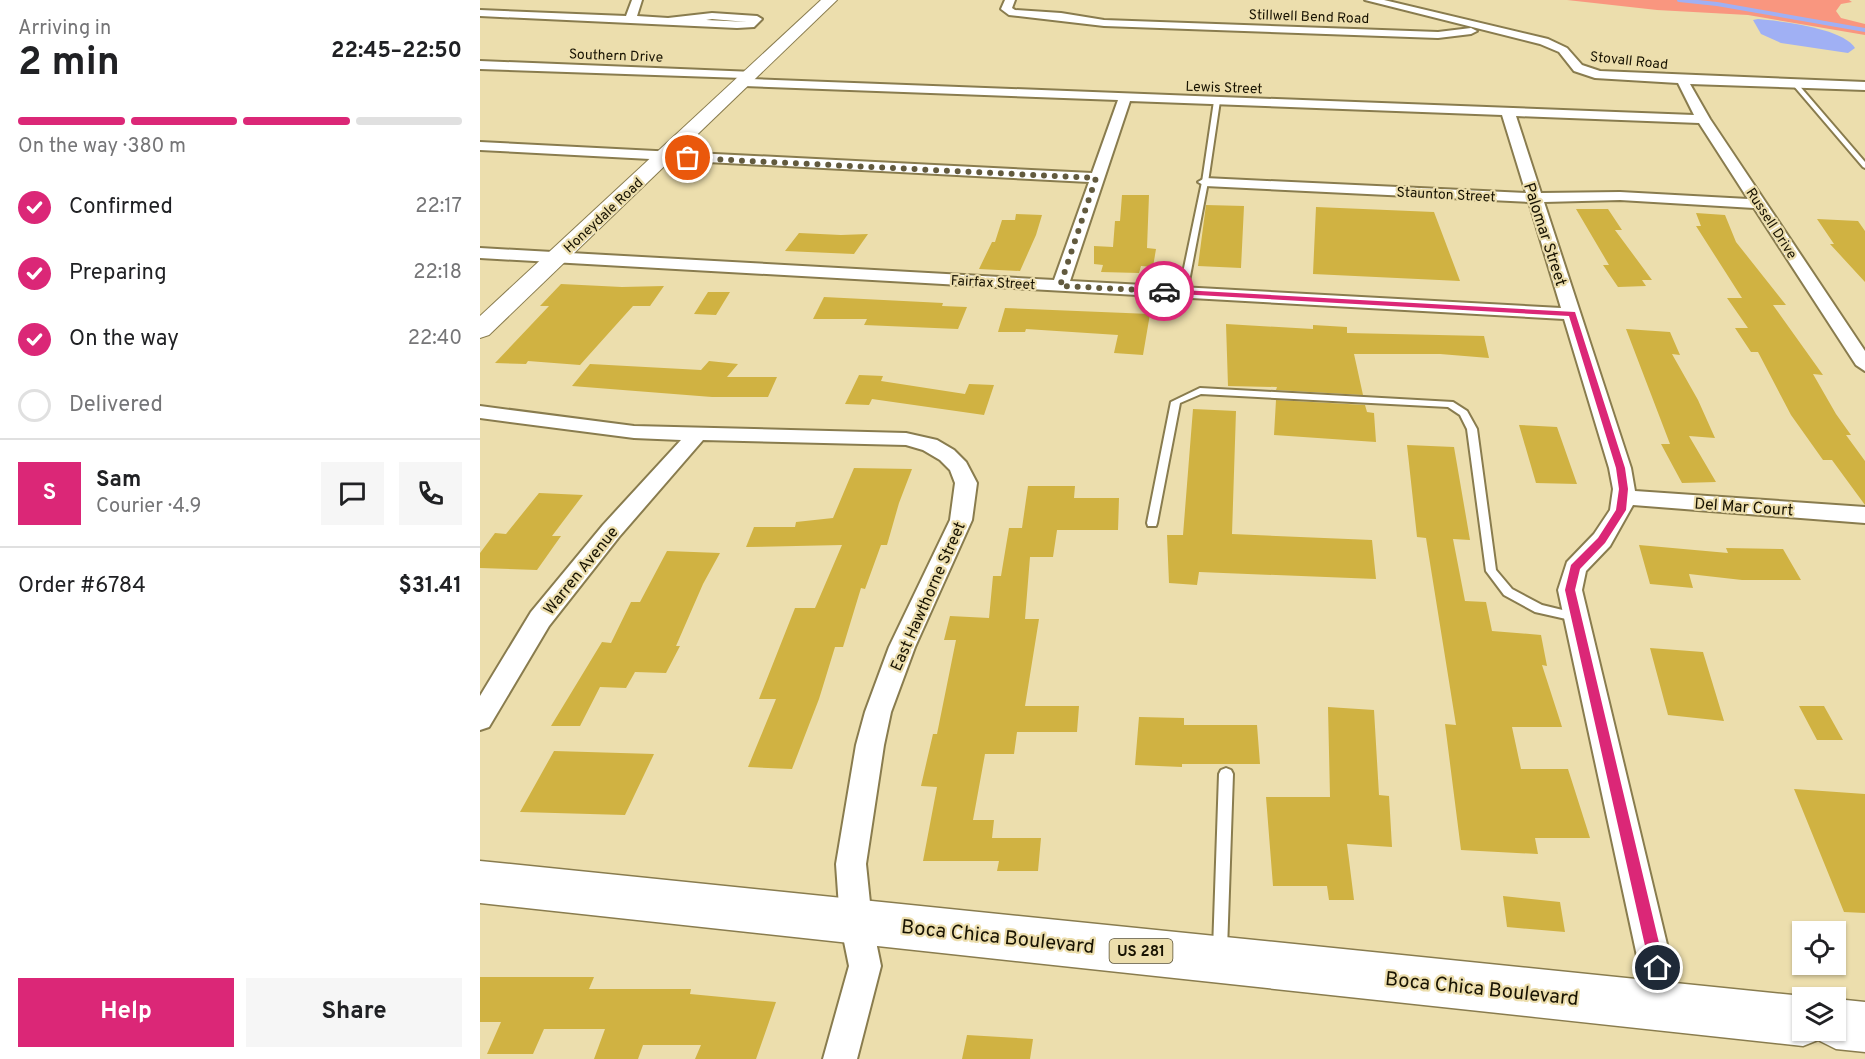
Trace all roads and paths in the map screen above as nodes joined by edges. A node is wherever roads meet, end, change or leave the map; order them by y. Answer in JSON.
{"nodes":[{"id":1,"x":637,"y":0,"type":"edge"},
{"id":2,"x":830,"y":0,"type":"edge"},
{"id":3,"x":1010,"y":0,"type":"edge"},
{"id":4,"x":1370,"y":0,"type":"edge"},
{"id":5,"x":480,"y":14,"type":"edge"},
{"id":6,"x":630,"y":19,"type":"junction"},
{"id":7,"x":668,"y":21,"type":"junction"},
{"id":8,"x":1478,"y":27,"type":"junction"},
{"id":9,"x":480,"y":65,"type":"edge"},
{"id":10,"x":747,"y":79,"type":"junction"},
{"id":11,"x":1682,"y":80,"type":"junction"},
{"id":12,"x":1795,"y":84,"type":"junction"},
{"id":13,"x":1865,"y":86,"type":"edge"},
{"id":14,"x":1125,"y":98,"type":"junction"},
{"id":15,"x":1217,"y":101,"type":"junction"},
{"id":16,"x":1508,"y":112,"type":"junction"},
{"id":17,"x":1703,"y":119,"type":"junction"},
{"id":18,"x":480,"y":146,"type":"edge"},
{"id":19,"x":665,"y":156,"type":"junction"},
{"id":20,"x":1865,"y":166,"type":"edge"},
{"id":21,"x":1096,"y":178,"type":"junction"},
{"id":22,"x":1205,"y":182,"type":"junction"},
{"id":23,"x":1534,"y":198,"type":"junction"},
{"id":24,"x":1760,"y":204,"type":"junction"},
{"id":25,"x":480,"y":252,"type":"edge"},
{"id":26,"x":558,"y":257,"type":"junction"},
{"id":27,"x":1060,"y":286,"type":"junction"},
{"id":28,"x":1183,"y":292,"type":"junction"},
{"id":29,"x":1572,"y":314,"type":"junction"},
{"id":30,"x":480,"y":330,"type":"edge"},
{"id":31,"x":1865,"y":364,"type":"edge"},
{"id":32,"x":480,"y":412,"type":"edge"},
{"id":33,"x":698,"y":433,"type":"junction"},
{"id":34,"x":1623,"y":497,"type":"junction"},
{"id":35,"x":1865,"y":515,"type":"edge"},
{"id":36,"x":1152,"y":523,"type":"dead end"},
{"id":37,"x":1575,"y":617,"type":"junction"},
{"id":38,"x":480,"y":719,"type":"edge"},
{"id":39,"x":1226,"y":774,"type":"dead end"},
{"id":40,"x":480,"y":882,"type":"edge"},
{"id":41,"x":856,"y":922,"type":"junction"},
{"id":42,"x":1219,"y":960,"type":"junction"},
{"id":43,"x":1665,"y":1007,"type":"junction"},
{"id":44,"x":1792,"y":1020,"type":"edge"},
{"id":45,"x":1846,"y":1025,"type":"edge"},
{"id":46,"x":1865,"y":1027,"type":"edge"},
{"id":47,"x":840,"y":1059,"type":"edge"}],
"edges":[{"from":1,"to":6,"type":"street"},
{"from":2,"to":10,"type":"street","name":"Honeydale Road"},
{"from":3,"to":8,"type":"street","name":"Stillwell Bend Road"},
{"from":4,"to":8,"type":"street","name":"Stovall Road"},
{"from":5,"to":6,"type":"street"},
{"from":6,"to":7,"type":"street"},
{"from":7,"to":7,"type":"street"},
{"from":8,"to":11,"type":"street","name":"Stovall Road"},
{"from":9,"to":10,"type":"street","name":"Southern Drive"},
{"from":10,"to":14,"type":"street","name":"Lewis Street"},
{"from":10,"to":19,"type":"street","name":"Honeydale Road"},
{"from":11,"to":12,"type":"street","name":"Stovall Road"},
{"from":11,"to":17,"type":"street","name":"Russell Drive"},
{"from":12,"to":13,"type":"street","name":"Stovall Road"},
{"from":12,"to":20,"type":"lane"},
{"from":14,"to":15,"type":"street","name":"Lewis Street"},
{"from":14,"to":21,"type":"street"},
{"from":15,"to":16,"type":"street","name":"Lewis Street"},
{"from":15,"to":22,"type":"lane"},
{"from":16,"to":17,"type":"street","name":"Lewis Street"},
{"from":16,"to":23,"type":"street","name":"Palomar Street"},
{"from":17,"to":24,"type":"street","name":"Russell Drive"},
{"from":18,"to":19,"type":"street"},
{"from":19,"to":21,"type":"street"},
{"from":19,"to":26,"type":"street","name":"Honeydale Road"},
{"from":21,"to":27,"type":"street"},
{"from":22,"to":23,"type":"street","name":"Staunton Street"},
{"from":22,"to":28,"type":"lane"},
{"from":23,"to":24,"type":"street","name":"Staunton Street"},
{"from":23,"to":29,"type":"street","name":"Palomar Street"},
{"from":24,"to":31,"type":"street","name":"Russell Drive"},
{"from":25,"to":26,"type":"street","name":"Fairfax Street"},
{"from":26,"to":27,"type":"street","name":"Fairfax Street"},
{"from":26,"to":30,"type":"street","name":"Honeydale Road"},
{"from":27,"to":28,"type":"street","name":"Fairfax Street"},
{"from":28,"to":29,"type":"street","name":"Fairfax Street"},
{"from":29,"to":34,"type":"street","name":"Palomar Street"},
{"from":32,"to":33,"type":"street","name":"East Hawthorne Street"},
{"from":33,"to":38,"type":"street","name":"Warren Avenue"},
{"from":33,"to":41,"type":"street","name":"East Hawthorne Street"},
{"from":34,"to":35,"type":"street","name":"Del Mar Court"},
{"from":34,"to":37,"type":"street","name":"Palomar Street"},
{"from":36,"to":37,"type":"lane"},
{"from":37,"to":43,"type":"street","name":"Palomar Street"},
{"from":39,"to":42,"type":"lane"},
{"from":40,"to":41,"type":"main road","name":"Boca Chica Boulevard","number":"US 281"},
{"from":41,"to":42,"type":"main road","name":"Boca Chica Boulevard","number":"US 281"},
{"from":41,"to":47,"type":"street","name":"East Hawthorne Street"},
{"from":42,"to":43,"type":"main road","name":"Boca Chica Boulevard","number":"US 281"},
{"from":43,"to":44,"type":"main road","name":"Boca Chica Boulevard","number":"US 281"},
{"from":45,"to":46,"type":"main road"}]}
